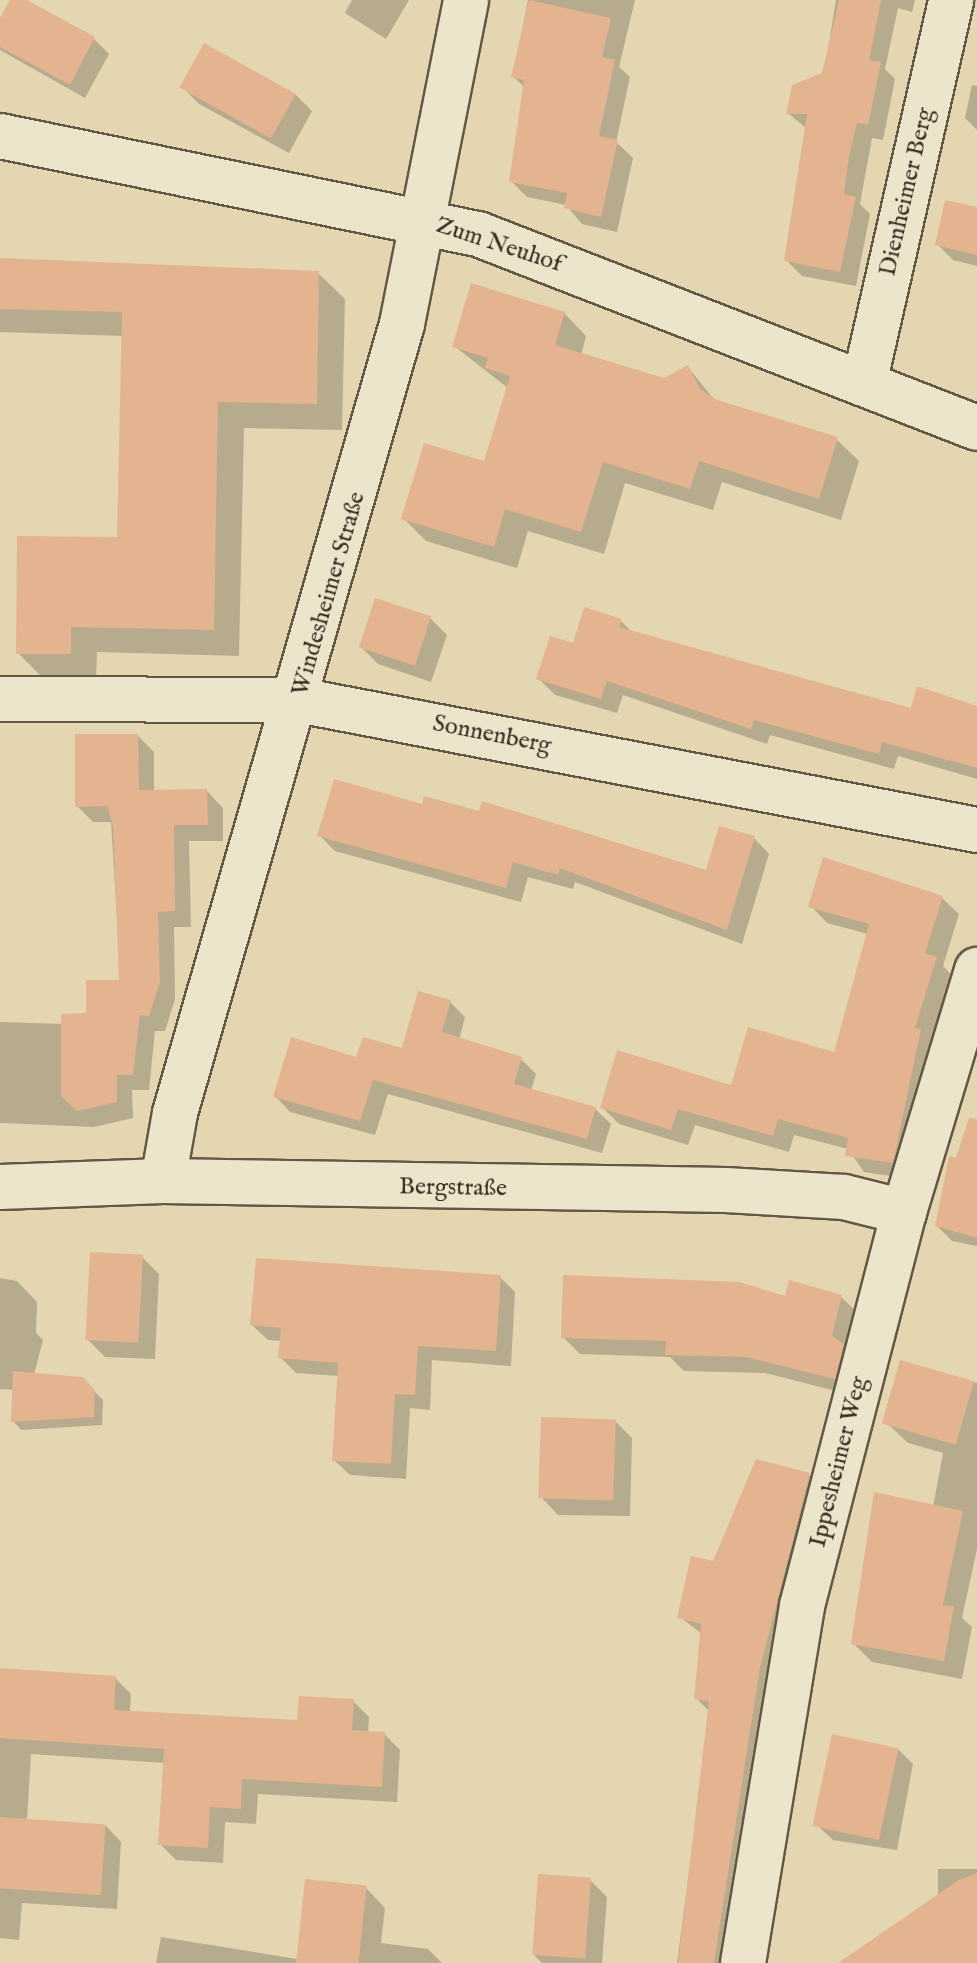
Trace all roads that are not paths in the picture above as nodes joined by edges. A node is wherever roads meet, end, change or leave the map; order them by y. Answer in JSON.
{"nodes":[{"id":1,"x":466,"y":0,"type":"edge"},
{"id":2,"x":951,"y":0,"type":"edge"},
{"id":3,"x":0,"y":136,"type":"edge"},
{"id":4,"x":421,"y":220,"type":"junction"},
{"id":5,"x":864,"y":384,"type":"junction"},
{"id":6,"x":977,"y":428,"type":"edge"},
{"id":7,"x":0,"y":699,"type":"edge"},
{"id":8,"x":298,"y":700,"type":"junction"},
{"id":9,"x":977,"y":830,"type":"edge"},
{"id":10,"x":977,"y":970,"type":"edge"},
{"id":11,"x":163,"y":1181,"type":"junction"},
{"id":12,"x":0,"y":1187,"type":"edge"},
{"id":13,"x":904,"y":1212,"type":"junction"},
{"id":14,"x":743,"y":1963,"type":"edge"}],
"edges":[{"from":1,"to":4,"type":"street","name":"Windesheimer Straße"},
{"from":2,"to":5,"type":"street","name":"Dienheimer Berg"},
{"from":3,"to":4,"type":"street","name":"Zum Neuhof"},
{"from":4,"to":5,"type":"street","name":"Zum Neuhof"},
{"from":4,"to":8,"type":"street","name":"Windesheimer Straße"},
{"from":5,"to":6,"type":"street","name":"Zum Neuhof"},
{"from":7,"to":8,"type":"street","name":"Sonnenberg"},
{"from":8,"to":9,"type":"street","name":"Sonnenberg"},
{"from":8,"to":11,"type":"street","name":"Windesheimer Straße"},
{"from":10,"to":13,"type":"street","name":"Ippesheimer Weg"},
{"from":11,"to":12,"type":"street","name":"Bergstraße"},
{"from":11,"to":13,"type":"street","name":"Bergstraße"},
{"from":13,"to":14,"type":"street","name":"Ippesheimer Weg"}]}
